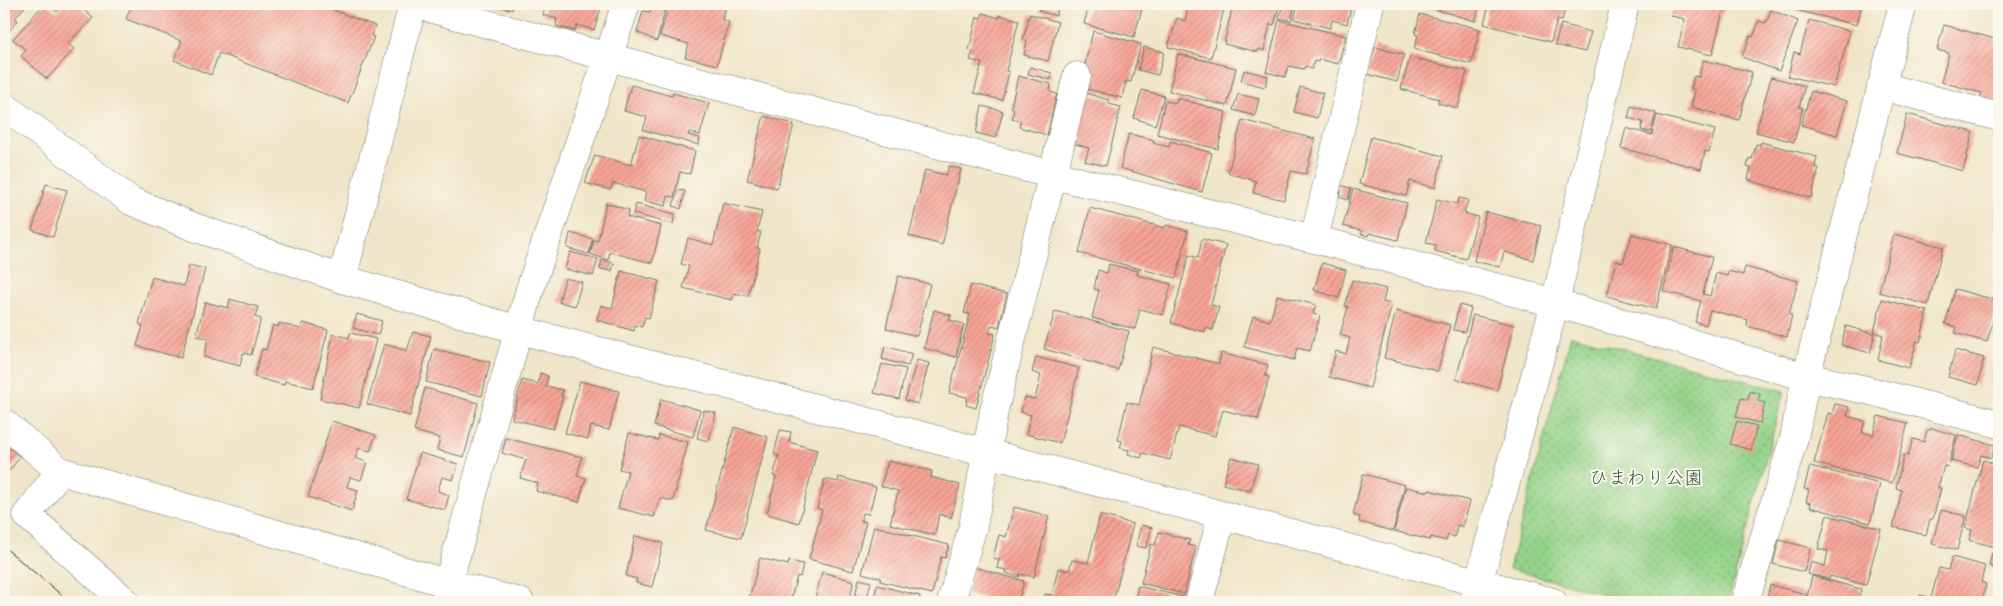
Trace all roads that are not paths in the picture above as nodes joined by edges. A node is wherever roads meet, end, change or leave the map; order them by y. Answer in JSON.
{"nodes":[{"id":1,"x":414,"y":4,"type":"edge"},
{"id":2,"x":626,"y":4,"type":"edge"},
{"id":3,"x":1370,"y":4,"type":"edge"},
{"id":4,"x":1625,"y":4,"type":"edge"},
{"id":5,"x":1903,"y":4,"type":"edge"},
{"id":6,"x":608,"y":57,"type":"junction"},
{"id":7,"x":1078,"y":76,"type":"dead end"},
{"id":8,"x":1882,"y":86,"type":"junction"},
{"id":9,"x":4,"y":106,"type":"edge"},
{"id":10,"x":1999,"y":117,"type":"edge"},
{"id":11,"x":1053,"y":175,"type":"junction"},
{"id":12,"x":1314,"y":239,"type":"junction"},
{"id":13,"x":342,"y":279,"type":"junction"},
{"id":14,"x":1555,"y":304,"type":"junction"},
{"id":15,"x":519,"y":330,"type":"junction"},
{"id":16,"x":1806,"y":377,"type":"junction"},
{"id":17,"x":4,"y":423,"type":"edge"},
{"id":18,"x":1999,"y":424,"type":"edge"},
{"id":19,"x":986,"y":454,"type":"junction"},
{"id":20,"x":60,"y":471,"type":"junction"},
{"id":21,"x":1222,"y":515,"type":"junction"},
{"id":22,"x":1476,"y":592,"type":"edge"},
{"id":23,"x":446,"y":593,"type":"edge"},
{"id":24,"x":126,"y":602,"type":"edge"},
{"id":25,"x":520,"y":602,"type":"edge"},
{"id":26,"x":951,"y":602,"type":"edge"},
{"id":27,"x":1199,"y":602,"type":"edge"},
{"id":28,"x":1553,"y":602,"type":"edge"},
{"id":29,"x":1745,"y":602,"type":"edge"}],
"edges":[{"from":1,"to":6,"type":"street"},
{"from":1,"to":13,"type":"street"},
{"from":2,"to":6,"type":"street"},
{"from":3,"to":12,"type":"street"},
{"from":4,"to":14,"type":"street"},
{"from":5,"to":8,"type":"street"},
{"from":6,"to":11,"type":"street"},
{"from":6,"to":15,"type":"street"},
{"from":7,"to":11,"type":"street"},
{"from":8,"to":10,"type":"street"},
{"from":8,"to":16,"type":"street"},
{"from":9,"to":13,"type":"street"},
{"from":11,"to":12,"type":"street"},
{"from":11,"to":19,"type":"street"},
{"from":12,"to":14,"type":"street"},
{"from":13,"to":15,"type":"street"},
{"from":14,"to":16,"type":"street"},
{"from":14,"to":22,"type":"street"},
{"from":15,"to":19,"type":"street"},
{"from":15,"to":23,"type":"street"},
{"from":16,"to":18,"type":"street"},
{"from":16,"to":29,"type":"street"},
{"from":17,"to":20,"type":"street"},
{"from":19,"to":21,"type":"street"},
{"from":19,"to":26,"type":"street"},
{"from":20,"to":23,"type":"street"},
{"from":20,"to":24,"type":"street"},
{"from":21,"to":22,"type":"street"},
{"from":21,"to":27,"type":"street"},
{"from":22,"to":28,"type":"street"},
{"from":23,"to":25,"type":"street"}]}
